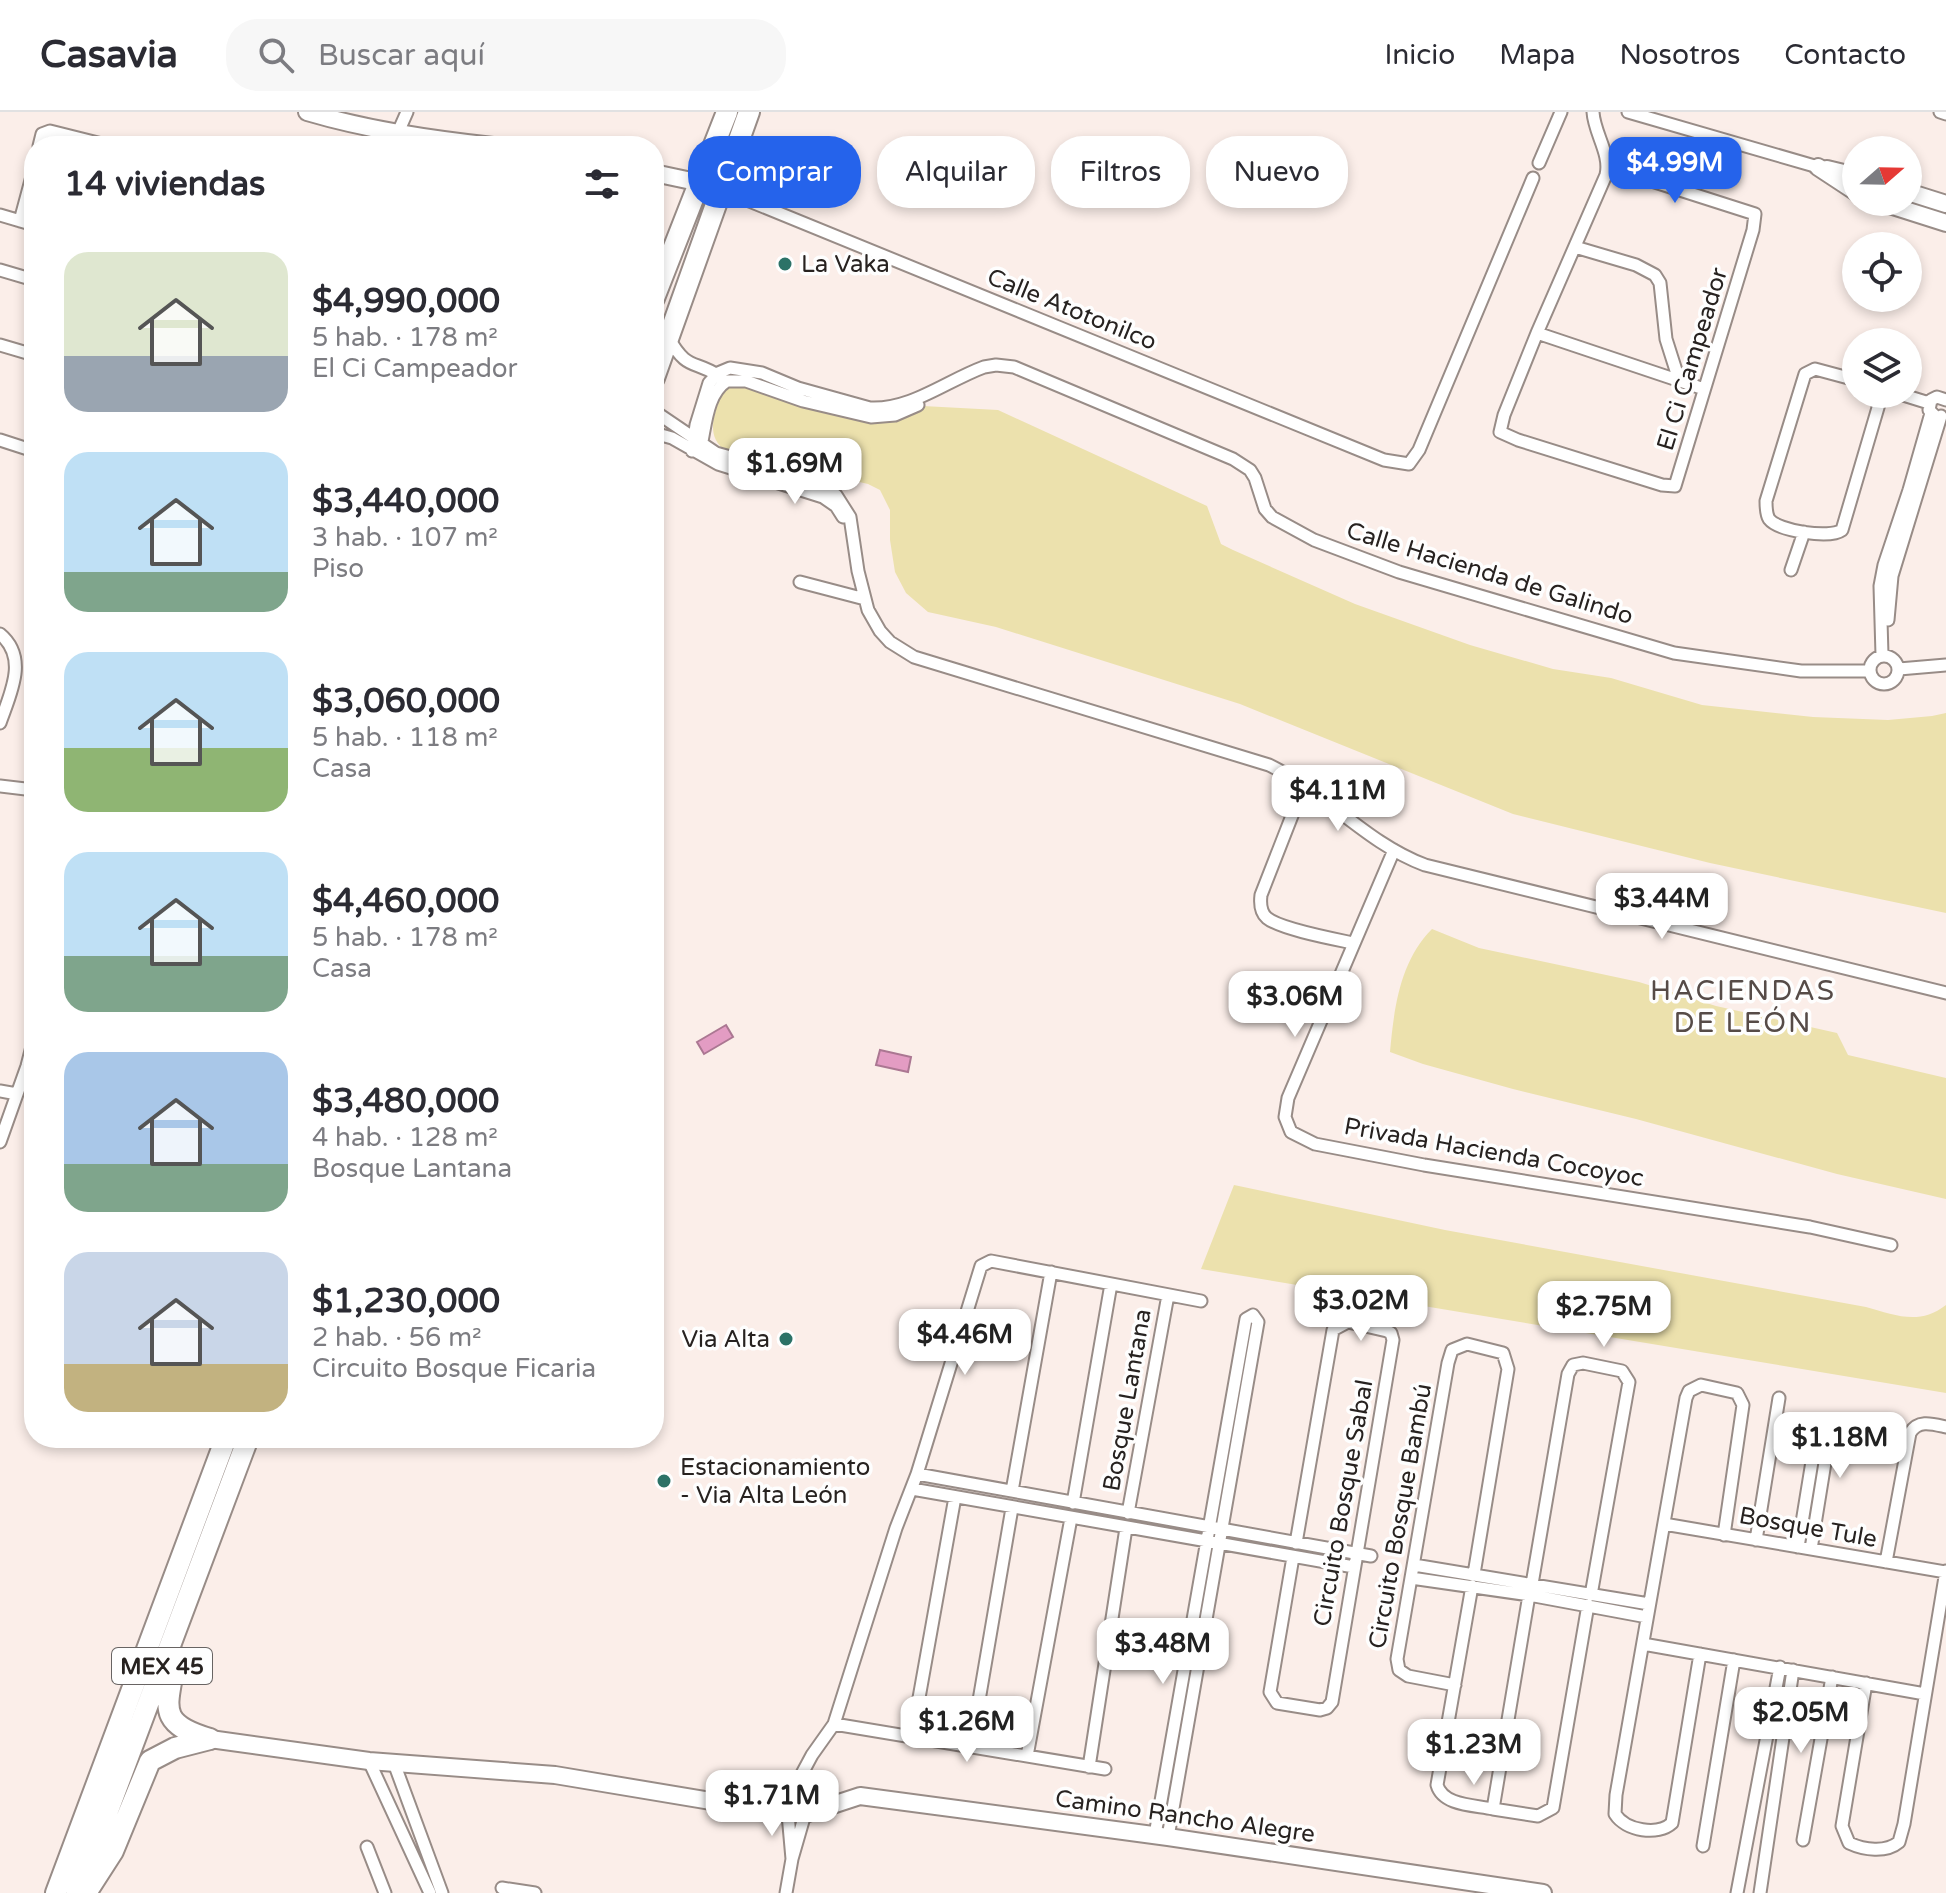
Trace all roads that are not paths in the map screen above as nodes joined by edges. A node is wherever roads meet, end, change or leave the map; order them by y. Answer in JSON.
{"nodes":[{"id":1,"x":307,"y":112,"type":"edge"},
{"id":2,"x":407,"y":112,"type":"edge"},
{"id":3,"x":727,"y":112,"type":"edge"},
{"id":4,"x":749,"y":112,"type":"edge"},
{"id":5,"x":1561,"y":112,"type":"edge"},
{"id":6,"x":1593,"y":112,"type":"edge"},
{"id":7,"x":1628,"y":112,"type":"edge"},
{"id":8,"x":1940,"y":112,"type":"edge"},
{"id":9,"x":1946,"y":114,"type":"edge"},
{"id":10,"x":43,"y":136,"type":"edge"},
{"id":11,"x":74,"y":136,"type":"edge"},
{"id":12,"x":382,"y":136,"type":"edge"},
{"id":13,"x":397,"y":136,"type":"edge"},
{"id":14,"x":721,"y":136,"type":"edge"},
{"id":15,"x":736,"y":136,"type":"edge"},
{"id":16,"x":1539,"y":163,"type":"dead end"},
{"id":17,"x":1608,"y":167,"type":"junction"},
{"id":18,"x":1818,"y":167,"type":"junction"},
{"id":19,"x":1842,"y":173,"type":"edge"},
{"id":20,"x":664,"y":175,"type":"edge"},
{"id":21,"x":1533,"y":178,"type":"dead end"},
{"id":22,"x":688,"y":181,"type":"edge"},
{"id":23,"x":1842,"y":183,"type":"edge"},
{"id":24,"x":1922,"y":196,"type":"edge"},
{"id":25,"x":1946,"y":204,"type":"edge"},
{"id":26,"x":24,"y":206,"type":"edge"},
{"id":27,"x":699,"y":208,"type":"edge"},
{"id":28,"x":704,"y":208,"type":"edge"},
{"id":29,"x":764,"y":208,"type":"edge"},
{"id":30,"x":0,"y":215,"type":"edge"},
{"id":31,"x":1922,"y":215,"type":"edge"},
{"id":32,"x":20,"y":221,"type":"junction"},
{"id":33,"x":24,"y":222,"type":"edge"},
{"id":34,"x":1946,"y":223,"type":"edge"},
{"id":35,"x":1575,"y":247,"type":"junction"},
{"id":36,"x":0,"y":270,"type":"edge"},
{"id":37,"x":24,"y":277,"type":"edge"},
{"id":38,"x":664,"y":278,"type":"edge"},
{"id":39,"x":1537,"y":333,"type":"junction"},
{"id":40,"x":668,"y":336,"type":"junction"},
{"id":41,"x":0,"y":345,"type":"edge"},
{"id":42,"x":664,"y":348,"type":"edge"},
{"id":43,"x":24,"y":352,"type":"edge"},
{"id":44,"x":1842,"y":376,"type":"edge"},
{"id":45,"x":720,"y":378,"type":"junction"},
{"id":46,"x":1679,"y":380,"type":"junction"},
{"id":47,"x":1704,"y":389,"type":"junction"},
{"id":48,"x":1946,"y":400,"type":"edge"},
{"id":49,"x":1878,"y":408,"type":"edge"},
{"id":50,"x":1937,"y":411,"type":"edge"},
{"id":51,"x":664,"y":418,"type":"edge"},
{"id":52,"x":664,"y":436,"type":"edge"},
{"id":53,"x":0,"y":440,"type":"edge"},
{"id":54,"x":698,"y":440,"type":"junction"},
{"id":55,"x":24,"y":448,"type":"edge"},
{"id":56,"x":694,"y":453,"type":"junction"},
{"id":57,"x":771,"y":475,"type":"junction"},
{"id":58,"x":1804,"y":532,"type":"junction"},
{"id":59,"x":1791,"y":570,"type":"dead end"},
{"id":60,"x":800,"y":582,"type":"dead end"},
{"id":61,"x":864,"y":603,"type":"junction"},
{"id":62,"x":0,"y":634,"type":"edge"},
{"id":63,"x":1886,"y":656,"type":"junction"},
{"id":64,"x":1946,"y":665,"type":"edge"},
{"id":65,"x":1899,"y":669,"type":"junction"},
{"id":66,"x":1870,"y":671,"type":"junction"},
{"id":67,"x":0,"y":723,"type":"edge"},
{"id":68,"x":1304,"y":785,"type":"junction"},
{"id":69,"x":0,"y":786,"type":"edge"},
{"id":70,"x":24,"y":789,"type":"edge"},
{"id":71,"x":1394,"y":850,"type":"junction"},
{"id":72,"x":1353,"y":943,"type":"junction"},
{"id":73,"x":1946,"y":993,"type":"edge"},
{"id":74,"x":24,"y":1080,"type":"edge"},
{"id":75,"x":0,"y":1091,"type":"edge"},
{"id":76,"x":17,"y":1094,"type":"junction"},
{"id":77,"x":0,"y":1142,"type":"edge"},
{"id":78,"x":1891,"y":1245,"type":"dead end"},
{"id":79,"x":1051,"y":1272,"type":"junction"},
{"id":80,"x":1111,"y":1284,"type":"junction"},
{"id":81,"x":1168,"y":1295,"type":"junction"},
{"id":82,"x":1201,"y":1301,"type":"dead end"},
{"id":83,"x":1779,"y":1398,"type":"dead end"},
{"id":84,"x":1946,"y":1427,"type":"edge"},
{"id":85,"x":222,"y":1448,"type":"edge"},
{"id":86,"x":244,"y":1448,"type":"edge"},
{"id":87,"x":917,"y":1474,"type":"junction"},
{"id":88,"x":912,"y":1489,"type":"junction"},
{"id":89,"x":1012,"y":1491,"type":"junction"},
{"id":90,"x":955,"y":1497,"type":"junction"},
{"id":91,"x":1073,"y":1503,"type":"junction"},
{"id":92,"x":1012,"y":1508,"type":"junction"},
{"id":93,"x":1128,"y":1513,"type":"junction"},
{"id":94,"x":1071,"y":1518,"type":"junction"},
{"id":95,"x":1664,"y":1524,"type":"junction"},
{"id":96,"x":1126,"y":1528,"type":"junction"},
{"id":97,"x":1208,"y":1528,"type":"junction"},
{"id":98,"x":1221,"y":1531,"type":"junction"},
{"id":99,"x":1724,"y":1535,"type":"junction"},
{"id":100,"x":1756,"y":1540,"type":"junction"},
{"id":101,"x":1205,"y":1542,"type":"junction"},
{"id":102,"x":1296,"y":1543,"type":"junction"},
{"id":103,"x":1219,"y":1544,"type":"junction"},
{"id":104,"x":1798,"y":1547,"type":"junction"},
{"id":105,"x":1811,"y":1549,"type":"junction"},
{"id":106,"x":1356,"y":1554,"type":"junction"},
{"id":107,"x":1371,"y":1556,"type":"dead end"},
{"id":108,"x":1293,"y":1557,"type":"junction"},
{"id":109,"x":1886,"y":1562,"type":"junction"},
{"id":110,"x":1414,"y":1565,"type":"junction"},
{"id":111,"x":1354,"y":1567,"type":"junction"},
{"id":112,"x":1946,"y":1571,"type":"edge"},
{"id":113,"x":1411,"y":1578,"type":"junction"},
{"id":114,"x":1473,"y":1580,"type":"junction"},
{"id":115,"x":1530,"y":1590,"type":"junction"},
{"id":116,"x":1590,"y":1600,"type":"junction"},
{"id":117,"x":1648,"y":1611,"type":"junction"},
{"id":118,"x":175,"y":1632,"type":"junction"},
{"id":119,"x":1941,"y":1634,"type":"edge"},
{"id":120,"x":1643,"y":1644,"type":"junction"},
{"id":121,"x":1700,"y":1654,"type":"junction"},
{"id":122,"x":1734,"y":1660,"type":"junction"},
{"id":123,"x":1787,"y":1668,"type":"junction"},
{"id":124,"x":1832,"y":1677,"type":"junction"},
{"id":125,"x":1866,"y":1683,"type":"junction"},
{"id":126,"x":1455,"y":1685,"type":"junction"},
{"id":127,"x":1925,"y":1694,"type":"junction"},
{"id":128,"x":834,"y":1724,"type":"junction"},
{"id":129,"x":912,"y":1737,"type":"junction"},
{"id":130,"x":210,"y":1739,"type":"junction"},
{"id":131,"x":971,"y":1747,"type":"junction"},
{"id":132,"x":1027,"y":1756,"type":"junction"},
{"id":133,"x":369,"y":1761,"type":"junction"},
{"id":134,"x":394,"y":1763,"type":"junction"},
{"id":135,"x":1089,"y":1767,"type":"junction"},
{"id":136,"x":1105,"y":1769,"type":"dead end"},
{"id":137,"x":407,"y":1796,"type":"junction"},
{"id":138,"x":388,"y":1802,"type":"junction"},
{"id":139,"x":1493,"y":1809,"type":"junction"},
{"id":140,"x":788,"y":1814,"type":"junction"},
{"id":141,"x":805,"y":1814,"type":"junction"},
{"id":142,"x":1161,"y":1836,"type":"junction"},
{"id":143,"x":1803,"y":1840,"type":"dead end"},
{"id":144,"x":1703,"y":1846,"type":"dead end"},
{"id":145,"x":367,"y":1847,"type":"dead end"},
{"id":146,"x":429,"y":1854,"type":"junction"},
{"id":147,"x":792,"y":1859,"type":"junction"},
{"id":148,"x":416,"y":1860,"type":"junction"},
{"id":149,"x":502,"y":1888,"type":"dead end"},
{"id":150,"x":56,"y":1893,"type":"edge"},
{"id":151,"x":77,"y":1893,"type":"edge"},
{"id":152,"x":86,"y":1893,"type":"edge"},
{"id":153,"x":385,"y":1893,"type":"edge"},
{"id":154,"x":430,"y":1893,"type":"edge"},
{"id":155,"x":442,"y":1893,"type":"edge"},
{"id":156,"x":535,"y":1893,"type":"edge"},
{"id":157,"x":786,"y":1893,"type":"edge"},
{"id":158,"x":1543,"y":1893,"type":"edge"},
{"id":159,"x":1737,"y":1893,"type":"edge"},
{"id":160,"x":1760,"y":1893,"type":"edge"}],
"edges":[{"from":1,"to":12,"type":"street"},
{"from":2,"to":13,"type":"street"},
{"from":3,"to":14,"type":"highway"},
{"from":4,"to":15,"type":"highway"},
{"from":5,"to":16,"type":"street"},
{"from":6,"to":17,"type":"street"},
{"from":7,"to":18,"type":"street"},
{"from":8,"to":9,"type":"street"},
{"from":10,"to":11,"type":"street"},
{"from":17,"to":35,"type":"street"},
{"from":17,"to":47,"type":"street","name":"El Ci Campeador"},
{"from":18,"to":19,"type":"street"},
{"from":18,"to":23,"type":"street"},
{"from":20,"to":22,"type":"street"},
{"from":21,"to":29,"type":"street","name":"Calle Atotonilco"},
{"from":24,"to":25,"type":"street"},
{"from":26,"to":32,"type":"street"},
{"from":27,"to":38,"type":"highway"},
{"from":28,"to":40,"type":"highway"},
{"from":30,"to":32,"type":"street"},
{"from":31,"to":34,"type":"street"},
{"from":32,"to":33,"type":"street"},
{"from":35,"to":39,"type":"street"},
{"from":35,"to":46,"type":"street"},
{"from":36,"to":37,"type":"street"},
{"from":39,"to":46,"type":"street"},
{"from":39,"to":47,"type":"street","name":"El Ci Campeador"},
{"from":40,"to":42,"type":"highway"},
{"from":40,"to":45,"type":"street","name":"Calle Hacienda de Galindo"},
{"from":41,"to":43,"type":"street"},
{"from":44,"to":58,"type":"street"},
{"from":45,"to":54,"type":"street"},
{"from":45,"to":66,"type":"street","name":"Calle Hacienda de Galindo"},
{"from":46,"to":47,"type":"street"},
{"from":48,"to":50,"type":"street"},
{"from":49,"to":58,"type":"street"},
{"from":50,"to":63,"type":"street"},
{"from":51,"to":54,"type":"street"},
{"from":52,"to":56,"type":"street"},
{"from":53,"to":55,"type":"street"},
{"from":54,"to":56,"type":"street"},
{"from":54,"to":57,"type":"street"},
{"from":56,"to":57,"type":"street"},
{"from":57,"to":61,"type":"street"},
{"from":58,"to":59,"type":"street"},
{"from":60,"to":61,"type":"street"},
{"from":61,"to":68,"type":"street"},
{"from":62,"to":67,"type":"street"},
{"from":63,"to":65,"type":"street"},
{"from":63,"to":66,"type":"street"},
{"from":64,"to":65,"type":"street"},
{"from":65,"to":66,"type":"street"},
{"from":68,"to":71,"type":"street"},
{"from":68,"to":72,"type":"street"},
{"from":69,"to":70,"type":"street"},
{"from":71,"to":72,"type":"street","name":"Privada Hacienda Cocoyoc"},
{"from":71,"to":73,"type":"street"},
{"from":72,"to":78,"type":"street","name":"Privada Hacienda Cocoyoc"},
{"from":74,"to":76,"type":"street"},
{"from":75,"to":76,"type":"street"},
{"from":76,"to":77,"type":"street"},
{"from":79,"to":80,"type":"street"},
{"from":79,"to":87,"type":"street"},
{"from":79,"to":89,"type":"street"},
{"from":80,"to":81,"type":"street"},
{"from":80,"to":91,"type":"street"},
{"from":81,"to":82,"type":"street"},
{"from":81,"to":93,"type":"street","name":"Bosque Lantana"},
{"from":83,"to":100,"type":"street"},
{"from":84,"to":109,"type":"street"},
{"from":85,"to":150,"type":"highway","number":"MEX 45"},
{"from":86,"to":118,"type":"highway","number":"MEX 45"},
{"from":87,"to":88,"type":"street"},
{"from":87,"to":89,"type":"street"},
{"from":88,"to":90,"type":"street"},
{"from":88,"to":128,"type":"street"},
{"from":89,"to":91,"type":"street"},
{"from":90,"to":92,"type":"street"},
{"from":90,"to":129,"type":"street"},
{"from":91,"to":93,"type":"street"},
{"from":92,"to":94,"type":"street"},
{"from":92,"to":131,"type":"street"},
{"from":93,"to":97,"type":"street"},
{"from":94,"to":96,"type":"street"},
{"from":94,"to":132,"type":"street"},
{"from":95,"to":99,"type":"street","name":"Bosque Tule"},
{"from":95,"to":99,"type":"street"},
{"from":95,"to":117,"type":"street"},
{"from":96,"to":101,"type":"street"},
{"from":96,"to":135,"type":"street","name":"Bosque Lantana"},
{"from":97,"to":98,"type":"street"},
{"from":97,"to":98,"type":"street"},
{"from":97,"to":101,"type":"street"},
{"from":98,"to":102,"type":"street"},
{"from":98,"to":103,"type":"street"},
{"from":99,"to":100,"type":"street","name":"Bosque Tule"},
{"from":100,"to":104,"type":"street","name":"Bosque Tule"},
{"from":101,"to":103,"type":"street"},
{"from":101,"to":142,"type":"street"},
{"from":102,"to":106,"type":"street"},
{"from":102,"to":106,"type":"street","name":"Circuito Bosque Sabal"},
{"from":103,"to":108,"type":"street"},
{"from":103,"to":142,"type":"street"},
{"from":104,"to":105,"type":"street","name":"Bosque Tule"},
{"from":104,"to":105,"type":"street"},
{"from":105,"to":109,"type":"street","name":"Bosque Tule"},
{"from":106,"to":107,"type":"street"},
{"from":106,"to":111,"type":"street","name":"Circuito Bosque Sabal"},
{"from":108,"to":111,"type":"street"},
{"from":108,"to":111,"type":"street","name":"Circuito Bosque Sabal"},
{"from":109,"to":112,"type":"street","name":"Bosque Tule"},
{"from":110,"to":113,"type":"street","name":"Circuito Bosque Bambú"},
{"from":110,"to":114,"type":"street"},
{"from":110,"to":114,"type":"street","name":"Circuito Bosque Bambú"},
{"from":112,"to":119,"type":"street"},
{"from":113,"to":114,"type":"street"},
{"from":113,"to":126,"type":"street","name":"Circuito Bosque Bambú"},
{"from":114,"to":115,"type":"street"},
{"from":114,"to":126,"type":"street","name":"Circuito Bosque Bambú"},
{"from":115,"to":116,"type":"street"},
{"from":115,"to":116,"type":"street"},
{"from":115,"to":139,"type":"street"},
{"from":116,"to":117,"type":"street"},
{"from":116,"to":139,"type":"street"},
{"from":117,"to":120,"type":"street"},
{"from":118,"to":130,"type":"highway"},
{"from":118,"to":151,"type":"highway","number":"MEX 45"},
{"from":119,"to":127,"type":"street"},
{"from":120,"to":121,"type":"street"},
{"from":120,"to":121,"type":"street"},
{"from":121,"to":122,"type":"street"},
{"from":122,"to":123,"type":"street"},
{"from":122,"to":144,"type":"street"},
{"from":123,"to":124,"type":"street"},
{"from":123,"to":159,"type":"street"},
{"from":123,"to":160,"type":"street"},
{"from":124,"to":125,"type":"street"},
{"from":124,"to":143,"type":"street"},
{"from":125,"to":127,"type":"street"},
{"from":125,"to":127,"type":"street"},
{"from":126,"to":139,"type":"street","name":"Circuito Bosque Bambú"},
{"from":128,"to":129,"type":"street"},
{"from":128,"to":140,"type":"street"},
{"from":129,"to":131,"type":"street"},
{"from":130,"to":133,"type":"street","name":"Camino Rancho Alegre"},
{"from":130,"to":152,"type":"highway"},
{"from":131,"to":132,"type":"street"},
{"from":132,"to":135,"type":"street"},
{"from":133,"to":134,"type":"street","name":"Camino Rancho Alegre"},
{"from":133,"to":138,"type":"street"},
{"from":134,"to":137,"type":"street"},
{"from":134,"to":140,"type":"street","name":"Camino Rancho Alegre"},
{"from":135,"to":136,"type":"street"},
{"from":137,"to":138,"type":"street"},
{"from":137,"to":146,"type":"street"},
{"from":138,"to":148,"type":"street"},
{"from":140,"to":141,"type":"street","name":"Camino Rancho Alegre"},
{"from":140,"to":147,"type":"street"},
{"from":141,"to":142,"type":"street","name":"Camino Rancho Alegre"},
{"from":141,"to":147,"type":"street"},
{"from":142,"to":158,"type":"street","name":"Camino Rancho Alegre"},
{"from":145,"to":153,"type":"street"},
{"from":146,"to":148,"type":"street"},
{"from":146,"to":155,"type":"street"},
{"from":147,"to":157,"type":"street"},
{"from":148,"to":154,"type":"street"},
{"from":149,"to":156,"type":"street"}]}
